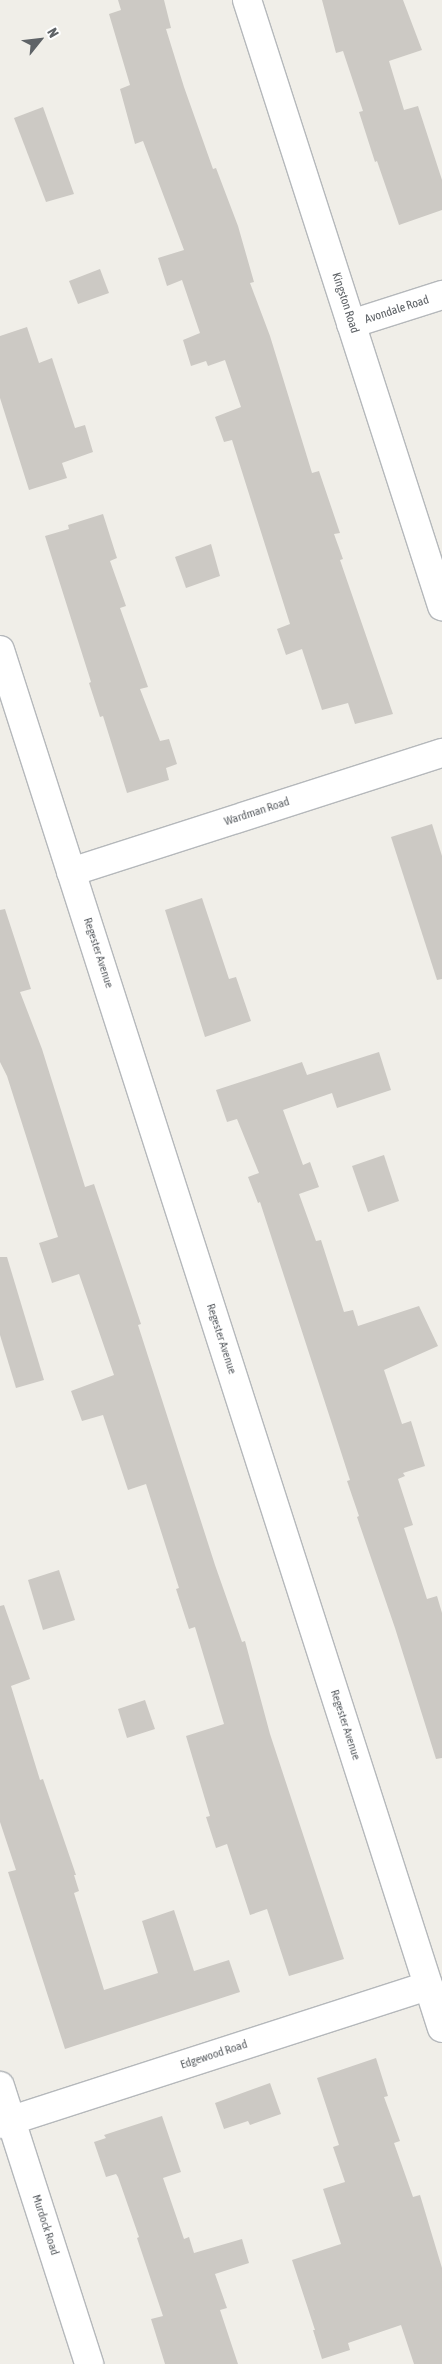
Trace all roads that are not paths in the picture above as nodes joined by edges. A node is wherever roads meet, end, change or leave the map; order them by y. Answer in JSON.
{"nodes":[{"id":1,"x":247,"y":0,"type":"edge"},
{"id":2,"x":442,"y":295,"type":"edge"},
{"id":3,"x":352,"y":324,"type":"junction"},
{"id":4,"x":442,"y":606,"type":"edge"},
{"id":5,"x":0,"y":650,"type":"edge"},
{"id":6,"x":442,"y":753,"type":"edge"},
{"id":7,"x":71,"y":872,"type":"junction"},
{"id":8,"x":428,"y":1986,"type":"junction"},
{"id":9,"x":442,"y":2028,"type":"edge"},
{"id":10,"x":0,"y":2086,"type":"edge"},
{"id":11,"x":6,"y":2122,"type":"edge"},
{"id":12,"x":89,"y":2364,"type":"edge"}],
"edges":[{"from":1,"to":3,"type":"street","name":"Kingston Road"},
{"from":2,"to":3,"type":"street","name":"Avondale Road"},
{"from":3,"to":4,"type":"street","name":"Kingston Road"},
{"from":5,"to":7,"type":"street","name":"Regester Avenue"},
{"from":6,"to":7,"type":"street","name":"Wardman Road"},
{"from":7,"to":8,"type":"street","name":"Regester Avenue"},
{"from":8,"to":9,"type":"street","name":"Regester Avenue"},
{"from":8,"to":11,"type":"street","name":"Edgewood Road"},
{"from":10,"to":11,"type":"street","name":"Murdock Road"},
{"from":11,"to":12,"type":"street","name":"Murdock Road"}]}
